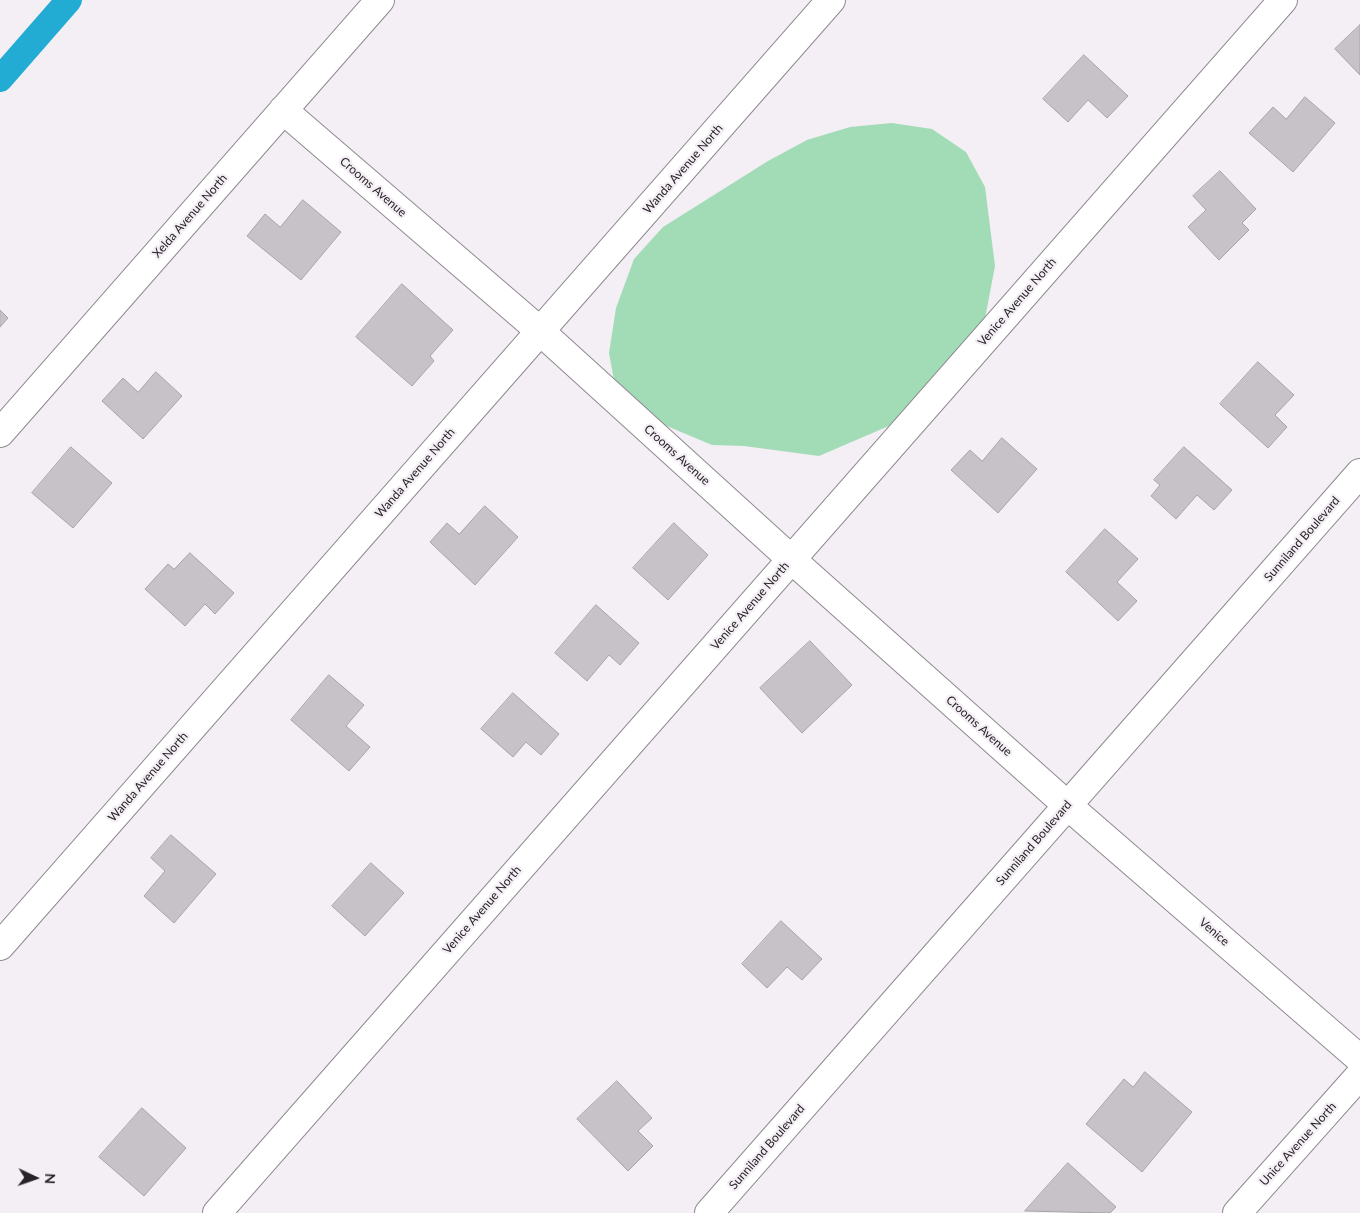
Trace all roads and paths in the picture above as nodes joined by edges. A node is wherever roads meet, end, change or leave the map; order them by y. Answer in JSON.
{"nodes":[{"id":1,"x":380,"y":0,"type":"edge"},
{"id":2,"x":831,"y":0,"type":"edge"},
{"id":3,"x":1283,"y":0,"type":"edge"},
{"id":4,"x":284,"y":110,"type":"junction"},
{"id":5,"x":540,"y":331,"type":"junction"},
{"id":6,"x":0,"y":432,"type":"edge"},
{"id":7,"x":1360,"y":473,"type":"edge"},
{"id":8,"x":791,"y":559,"type":"junction"},
{"id":9,"x":1067,"y":805,"type":"junction"},
{"id":10,"x":0,"y":946,"type":"edge"},
{"id":11,"x":1360,"y":1059,"type":"edge"},
{"id":12,"x":1360,"y":1075,"type":"edge"},
{"id":13,"x":217,"y":1213,"type":"edge"},
{"id":14,"x":709,"y":1213,"type":"edge"},
{"id":15,"x":1237,"y":1213,"type":"edge"}],
"edges":[{"from":1,"to":4,"type":"street","name":"Xelda Avenue North"},
{"from":2,"to":5,"type":"street","name":"Wanda Avenue North"},
{"from":3,"to":8,"type":"street","name":"Venice Avenue North"},
{"from":4,"to":5,"type":"street","name":"Crooms Avenue"},
{"from":4,"to":6,"type":"street","name":"Xelda Avenue North"},
{"from":5,"to":8,"type":"street","name":"Crooms Avenue"},
{"from":5,"to":10,"type":"street","name":"Wanda Avenue North"},
{"from":7,"to":9,"type":"street","name":"Sunniland Boulevard"},
{"from":8,"to":9,"type":"street","name":"Crooms Avenue"},
{"from":8,"to":13,"type":"street","name":"Venice Avenue North"},
{"from":9,"to":11,"type":"street","name":"Venice"},
{"from":9,"to":14,"type":"street","name":"Sunniland Boulevard"},
{"from":12,"to":15,"type":"street","name":"Unice Avenue North"}]}
